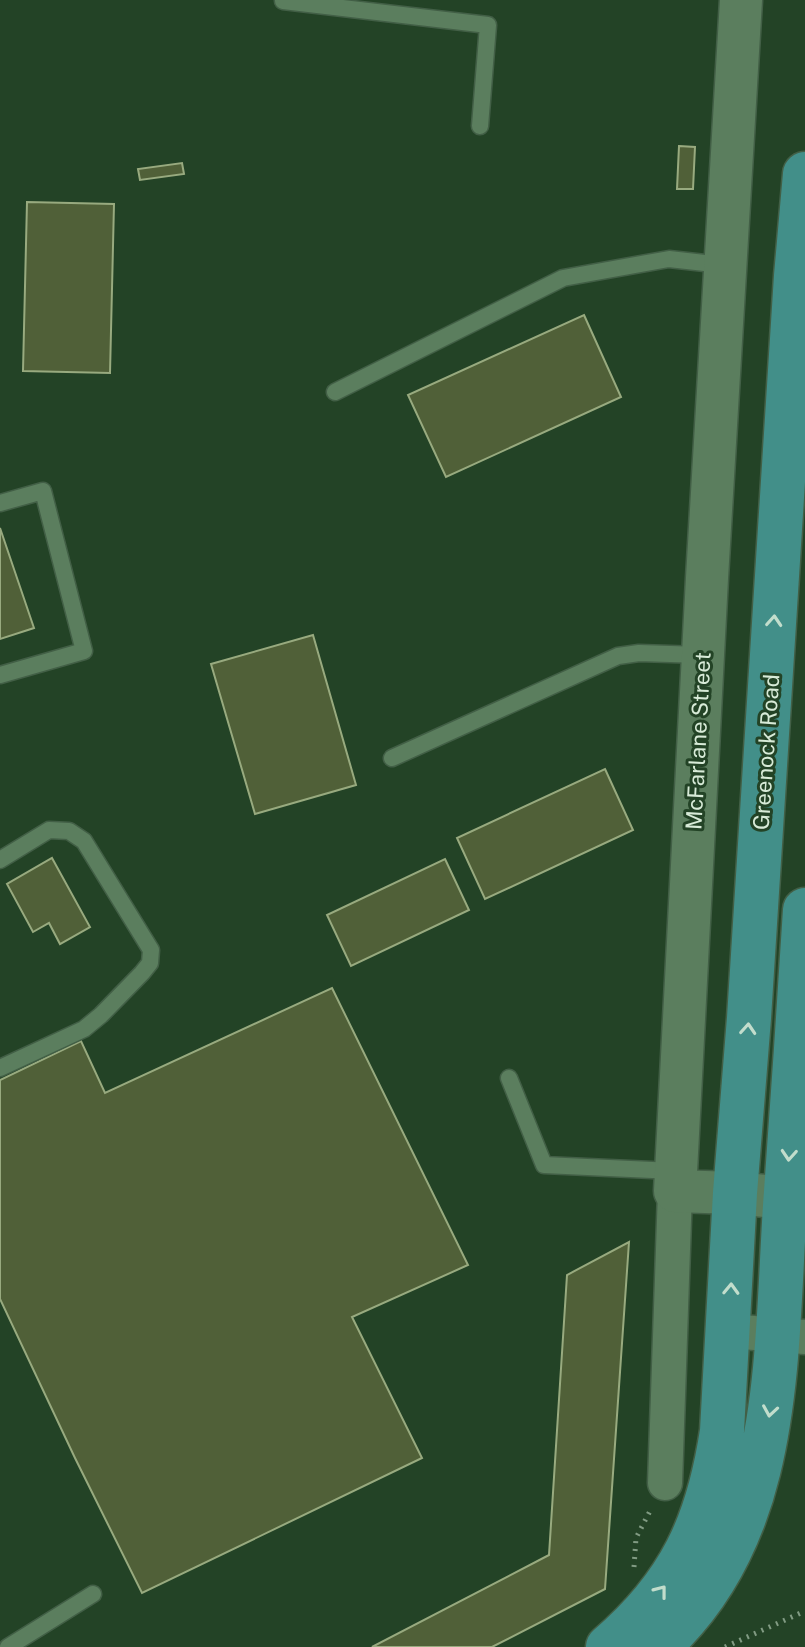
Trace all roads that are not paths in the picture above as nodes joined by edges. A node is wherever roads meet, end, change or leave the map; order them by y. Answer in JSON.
{"nodes":[{"id":1,"x":283,"y":0,"type":"edge"},
{"id":2,"x":741,"y":0,"type":"edge"},
{"id":3,"x":480,"y":126,"type":"dead end"},
{"id":4,"x":805,"y":174,"type":"edge"},
{"id":5,"x":725,"y":265,"type":"junction"},
{"id":6,"x":335,"y":392,"type":"dead end"},
{"id":7,"x":0,"y":503,"type":"edge"},
{"id":8,"x":703,"y":655,"type":"junction"},
{"id":9,"x":0,"y":675,"type":"edge"},
{"id":10,"x":392,"y":758,"type":"dead end"},
{"id":11,"x":0,"y":860,"type":"edge"},
{"id":12,"x":805,"y":910,"type":"edge"},
{"id":13,"x":0,"y":1068,"type":"edge"},
{"id":14,"x":509,"y":1078,"type":"dead end"},
{"id":15,"x":675,"y":1181,"type":"junction"},
{"id":16,"x":735,"y":1193,"type":"junction"},
{"id":17,"x":786,"y":1198,"type":"junction"},
{"id":18,"x":729,"y":1331,"type":"junction"},
{"id":19,"x":791,"y":1335,"type":"edge"},
{"id":20,"x":665,"y":1483,"type":"road end"},
{"id":21,"x":93,"y":1594,"type":"dead end"},
{"id":22,"x":8,"y":1647,"type":"edge"},
{"id":23,"x":608,"y":1647,"type":"edge"},
{"id":24,"x":658,"y":1647,"type":"edge"}],
"edges":[{"from":1,"to":3,"type":"lane"},
{"from":2,"to":5,"type":"street","name":"McFarlane Street"},
{"from":16,"to":4,"type":"main road","name":"Greenock Road","one_way":true},
{"from":5,"to":6,"type":"lane"},
{"from":5,"to":8,"type":"street","name":"McFarlane Street"},
{"from":7,"to":9,"type":"lane"},
{"from":8,"to":10,"type":"lane"},
{"from":8,"to":15,"type":"street","name":"McFarlane Street"},
{"from":11,"to":13,"type":"lane"},
{"from":12,"to":17,"type":"main road","one_way":true},
{"from":14,"to":15,"type":"lane"},
{"from":15,"to":16,"type":"street"},
{"from":15,"to":20,"type":"street","name":"McFarlane Street"},
{"from":16,"to":17,"type":"street"},
{"from":18,"to":16,"type":"main road","name":"Greenock Road","one_way":true},
{"from":17,"to":19,"type":"main road"},
{"from":18,"to":19,"type":"street"},
{"from":23,"to":18,"type":"main road","name":"Greenock Road","one_way":true},
{"from":19,"to":24,"type":"main road","one_way":true},
{"from":21,"to":22,"type":"lane"}]}
